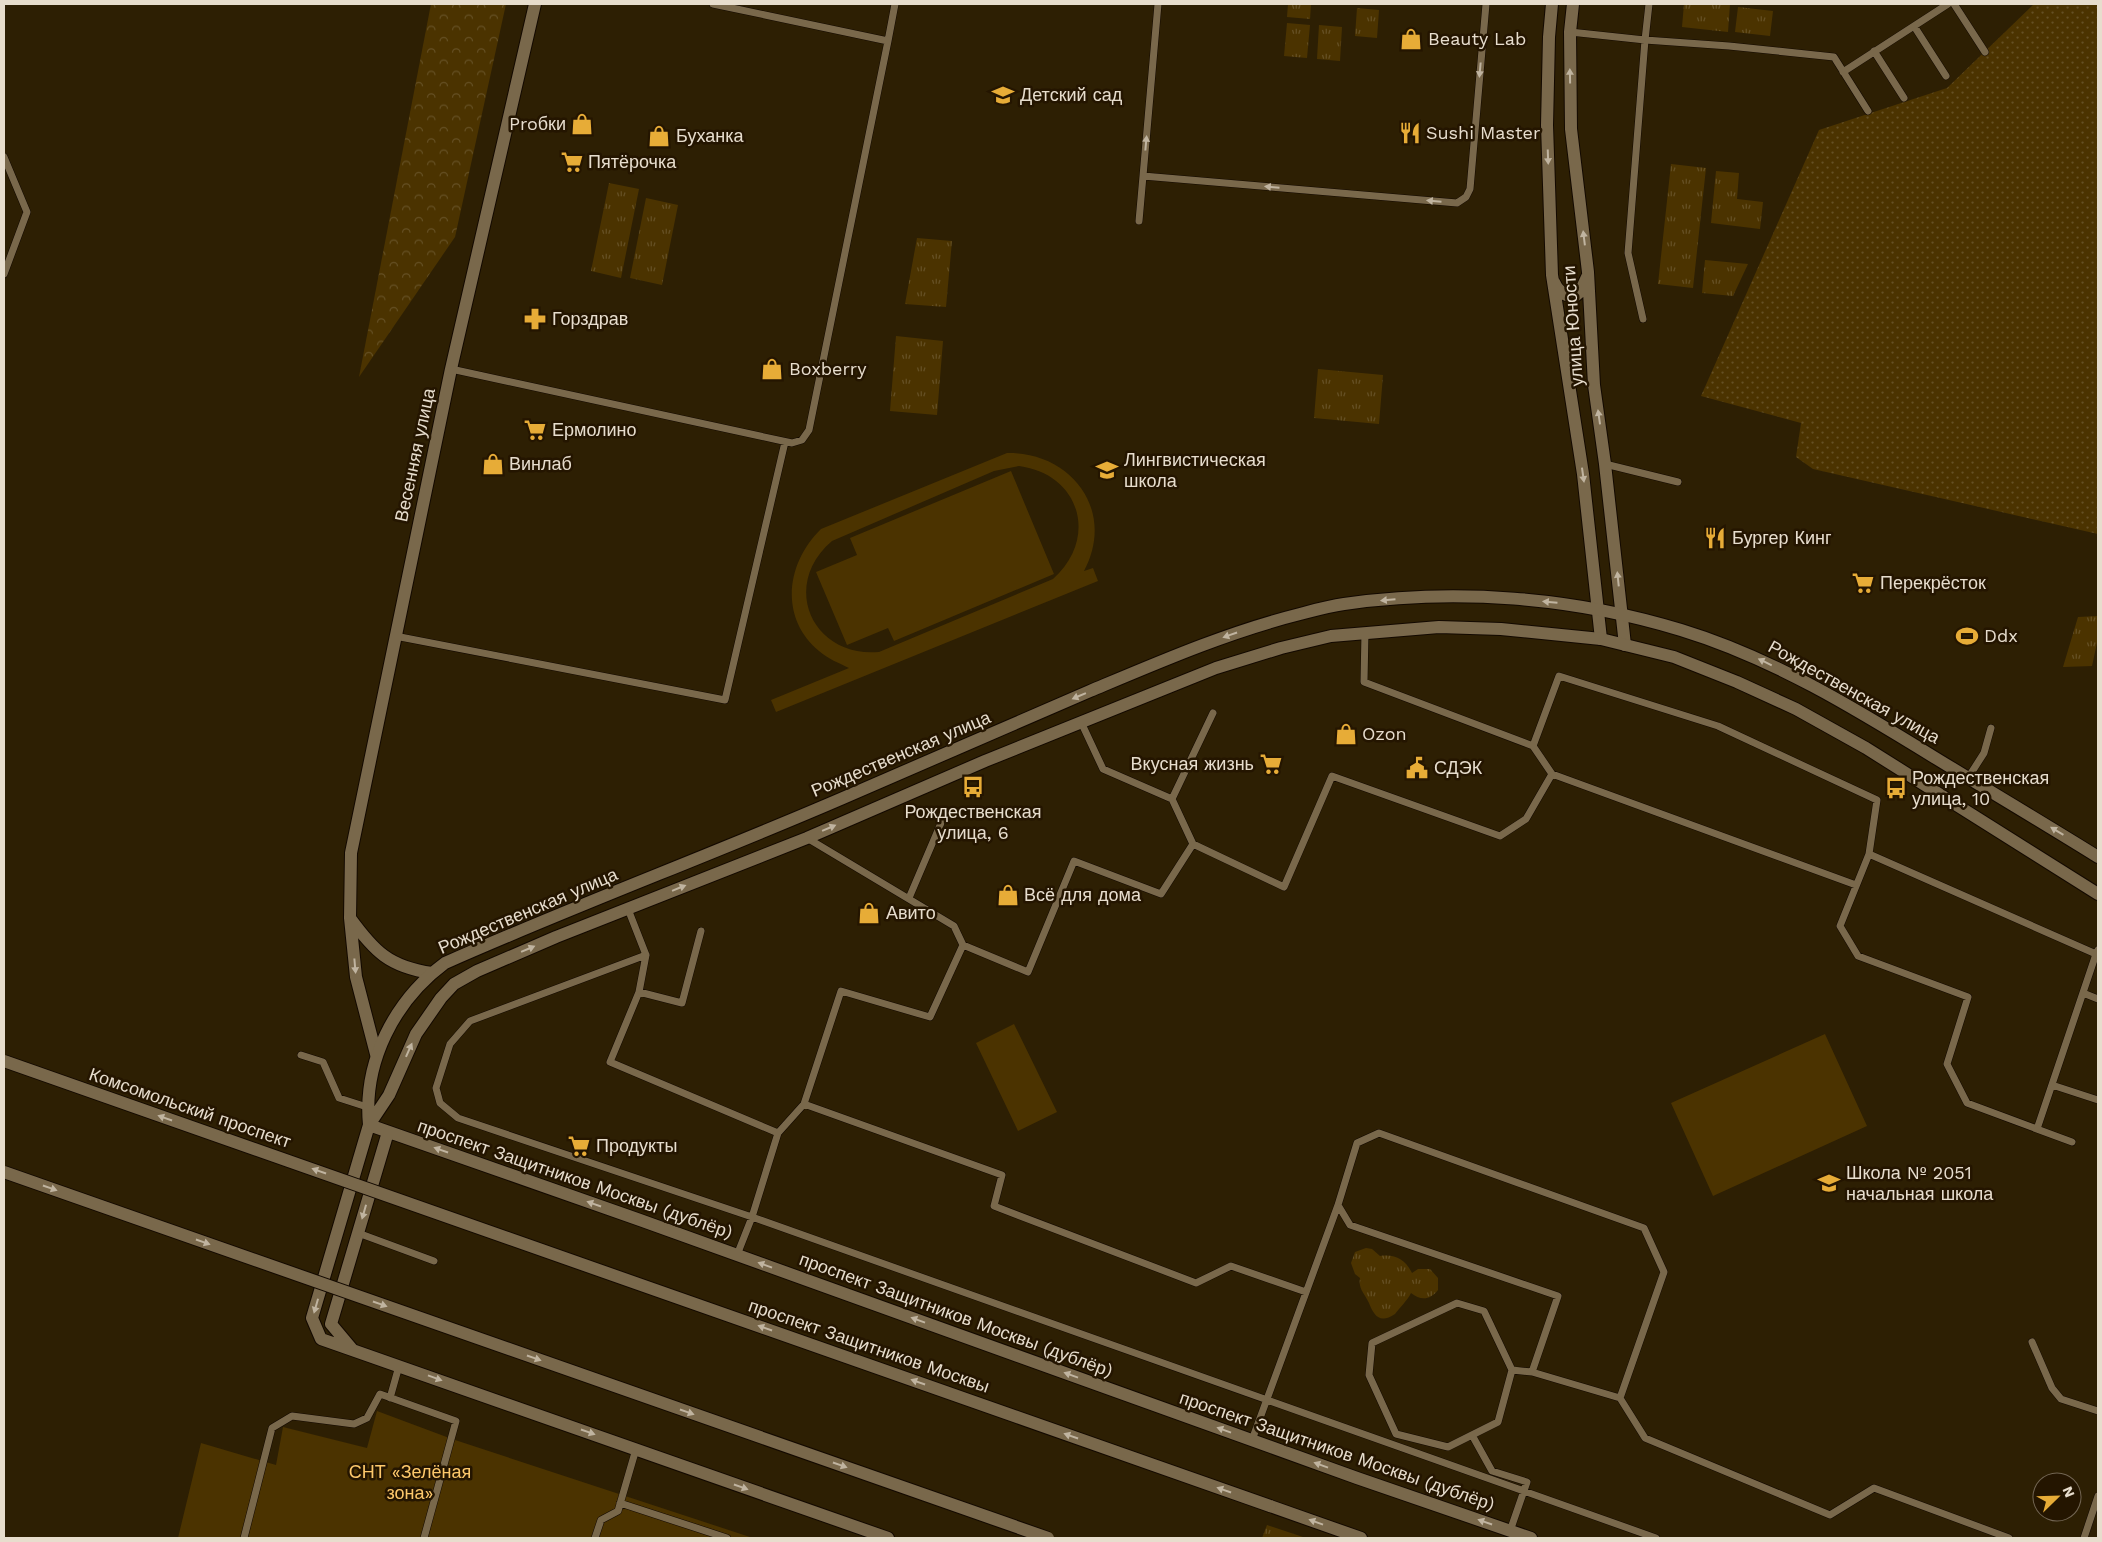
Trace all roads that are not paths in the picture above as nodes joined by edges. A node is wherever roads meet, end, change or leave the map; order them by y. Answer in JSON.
{"nodes":[{"id":1,"x":535,"y":4,"type":"edge"},
{"id":2,"x":713,"y":4,"type":"edge"},
{"id":3,"x":895,"y":4,"type":"edge"},
{"id":4,"x":1158,"y":4,"type":"edge"},
{"id":5,"x":1486,"y":4,"type":"edge"},
{"id":6,"x":1552,"y":4,"type":"edge"},
{"id":7,"x":1573,"y":4,"type":"edge"},
{"id":8,"x":1649,"y":4,"type":"edge"},
{"id":9,"x":1948,"y":4,"type":"edge"},
{"id":10,"x":1954,"y":4,"type":"edge"},
{"id":11,"x":1914,"y":26,"type":"junction"},
{"id":12,"x":1570,"y":32,"type":"junction"},
{"id":13,"x":1645,"y":40,"type":"junction"},
{"id":14,"x":888,"y":41,"type":"junction"},
{"id":15,"x":1874,"y":51,"type":"junction"},
{"id":16,"x":1985,"y":52,"type":"dead end"},
{"id":17,"x":1843,"y":72,"type":"junction"},
{"id":18,"x":1946,"y":76,"type":"dead end"},
{"id":19,"x":1904,"y":98,"type":"dead end"},
{"id":20,"x":1868,"y":110,"type":"dead end"},
{"id":21,"x":4,"y":157,"type":"edge"},
{"id":22,"x":1143,"y":176,"type":"junction"},
{"id":23,"x":1139,"y":221,"type":"dead end"},
{"id":24,"x":1588,"y":272,"type":"junction"},
{"id":25,"x":4,"y":274,"type":"edge"},
{"id":26,"x":1552,"y":275,"type":"junction"},
{"id":27,"x":1643,"y":319,"type":"dead end"},
{"id":28,"x":450,"y":369,"type":"junction"},
{"id":29,"x":785,"y":442,"type":"junction"},
{"id":30,"x":1606,"y":464,"type":"junction"},
{"id":31,"x":1678,"y":482,"type":"dead end"},
{"id":32,"x":1598,"y":610,"type":"junction"},
{"id":33,"x":1622,"y":614,"type":"junction"},
{"id":34,"x":1365,"y":632,"type":"junction"},
{"id":35,"x":395,"y":636,"type":"junction"},
{"id":36,"x":1601,"y":639,"type":"junction"},
{"id":37,"x":1625,"y":644,"type":"junction"},
{"id":38,"x":1213,"y":713,"type":"dead end"},
{"id":39,"x":1081,"y":722,"type":"junction"},
{"id":40,"x":1991,"y":728,"type":"dead end"},
{"id":41,"x":1533,"y":746,"type":"junction"},
{"id":42,"x":1552,"y":774,"type":"junction"},
{"id":43,"x":1968,"y":778,"type":"junction"},
{"id":44,"x":1172,"y":799,"type":"junction"},
{"id":45,"x":944,"y":816,"type":"dead end"},
{"id":46,"x":807,"y":838,"type":"junction"},
{"id":47,"x":1194,"y":844,"type":"junction"},
{"id":48,"x":1869,"y":854,"type":"junction"},
{"id":49,"x":2098,"y":857,"type":"edge"},
{"id":50,"x":1856,"y":886,"type":"junction"},
{"id":51,"x":2098,"y":894,"type":"edge"},
{"id":52,"x":909,"y":898,"type":"junction"},
{"id":53,"x":628,"y":909,"type":"junction"},
{"id":54,"x":350,"y":918,"type":"junction"},
{"id":55,"x":701,"y":931,"type":"dead end"},
{"id":56,"x":963,"y":945,"type":"junction"},
{"id":57,"x":2097,"y":952,"type":"edge"},
{"id":58,"x":646,"y":954,"type":"junction"},
{"id":59,"x":432,"y":973,"type":"junction"},
{"id":60,"x":639,"y":992,"type":"junction"},
{"id":61,"x":2083,"y":993,"type":"junction"},
{"id":62,"x":2098,"y":999,"type":"edge"},
{"id":63,"x":376,"y":1054,"type":"junction"},
{"id":64,"x":301,"y":1055,"type":"dead end"},
{"id":65,"x":4,"y":1061,"type":"edge"},
{"id":66,"x":2052,"y":1085,"type":"junction"},
{"id":67,"x":2098,"y":1100,"type":"edge"},
{"id":68,"x":804,"y":1104,"type":"junction"},
{"id":69,"x":372,"y":1110,"type":"junction"},
{"id":70,"x":369,"y":1125,"type":"junction"},
{"id":71,"x":2037,"y":1129,"type":"junction"},
{"id":72,"x":388,"y":1132,"type":"junction"},
{"id":73,"x":778,"y":1133,"type":"junction"},
{"id":74,"x":2072,"y":1142,"type":"dead end"},
{"id":75,"x":4,"y":1172,"type":"edge"},
{"id":76,"x":365,"y":1188,"type":"joint"},
{"id":77,"x":1338,"y":1205,"type":"junction"},
{"id":78,"x":752,"y":1217,"type":"junction"},
{"id":79,"x":358,"y":1234,"type":"junction"},
{"id":80,"x":737,"y":1255,"type":"junction"},
{"id":81,"x":434,"y":1260,"type":"dead end"},
{"id":82,"x":1306,"y":1292,"type":"junction"},
{"id":83,"x":2032,"y":1342,"type":"dead end"},
{"id":84,"x":353,"y":1349,"type":"junction"},
{"id":85,"x":399,"y":1366,"type":"junction"},
{"id":86,"x":1512,"y":1370,"type":"junction"},
{"id":87,"x":1532,"y":1372,"type":"junction"},
{"id":88,"x":390,"y":1398,"type":"junction"},
{"id":89,"x":1620,"y":1398,"type":"junction"},
{"id":90,"x":1266,"y":1400,"type":"junction"},
{"id":91,"x":2098,"y":1411,"type":"edge"},
{"id":92,"x":1472,"y":1435,"type":"junction"},
{"id":93,"x":1252,"y":1440,"type":"junction"},
{"id":94,"x":636,"y":1449,"type":"junction"},
{"id":95,"x":1523,"y":1491,"type":"junction"},
{"id":96,"x":2098,"y":1496,"type":"edge"},
{"id":97,"x":620,"y":1503,"type":"junction"},
{"id":98,"x":1510,"y":1531,"type":"junction"},
{"id":99,"x":244,"y":1538,"type":"edge"},
{"id":100,"x":424,"y":1538,"type":"edge"},
{"id":101,"x":596,"y":1538,"type":"edge"},
{"id":102,"x":728,"y":1538,"type":"edge"},
{"id":103,"x":888,"y":1538,"type":"edge"},
{"id":104,"x":1048,"y":1538,"type":"edge"},
{"id":105,"x":1361,"y":1538,"type":"edge"},
{"id":106,"x":1531,"y":1538,"type":"edge"},
{"id":107,"x":1656,"y":1538,"type":"edge"},
{"id":108,"x":2009,"y":1538,"type":"edge"},
{"id":109,"x":2084,"y":1538,"type":"edge"}],
"edges":[{"from":1,"to":28,"type":"street","name":"Весенняя улица"},
{"from":2,"to":14,"type":"lane"},
{"from":3,"to":14,"type":"lane"},
{"from":22,"to":4,"type":"lane","one_way":true},
{"from":5,"to":22,"type":"lane","one_way":true},
{"from":6,"to":26,"type":"street","name":"улица Юности","one_way":true},
{"from":7,"to":12,"type":"street","name":"улица Юности"},
{"from":8,"to":13,"type":"lane"},
{"from":9,"to":11,"type":"lane"},
{"from":10,"to":16,"type":"lane"},
{"from":11,"to":15,"type":"lane"},
{"from":11,"to":18,"type":"lane"},
{"from":12,"to":13,"type":"lane"},
{"from":24,"to":12,"type":"street","name":"улица Юности","one_way":true},
{"from":13,"to":17,"type":"lane"},
{"from":13,"to":27,"type":"lane"},
{"from":14,"to":29,"type":"lane"},
{"from":15,"to":17,"type":"lane"},
{"from":15,"to":19,"type":"lane"},
{"from":17,"to":20,"type":"lane"},
{"from":21,"to":25,"type":"lane"},
{"from":22,"to":23,"type":"lane"},
{"from":24,"to":26,"type":"street"},
{"from":30,"to":24,"type":"street","name":"улица Юности","one_way":true},
{"from":26,"to":32,"type":"street","name":"улица Юности","one_way":true},
{"from":28,"to":29,"type":"lane"},
{"from":28,"to":35,"type":"street","name":"Весенняя улица"},
{"from":29,"to":35,"type":"lane"},
{"from":30,"to":31,"type":"lane"},
{"from":33,"to":30,"type":"street","name":"улица Юности","one_way":true},
{"from":32,"to":33,"type":"street","name":"Рождественская улица"},
{"from":32,"to":36,"type":"street","name":"улица Юности"},
{"from":32,"to":59,"type":"street","name":"Рождественская улица","one_way":true},
{"from":33,"to":37,"type":"street","name":"улица Юности"},
{"from":43,"to":33,"type":"street","name":"Рождественская улица","one_way":true},
{"from":34,"to":36,"type":"street","name":"Рождественская улица"},
{"from":34,"to":39,"type":"street","name":"Рождественская улица"},
{"from":34,"to":41,"type":"lane"},
{"from":35,"to":54,"type":"street","name":"Весенняя улица"},
{"from":36,"to":37,"type":"street","name":"Рождественская улица"},
{"from":37,"to":51,"type":"street","name":"Рождественская улица"},
{"from":38,"to":44,"type":"lane"},
{"from":39,"to":44,"type":"lane"},
{"from":46,"to":39,"type":"street","name":"Рождественская улица","one_way":true},
{"from":40,"to":43,"type":"lane"},
{"from":41,"to":42,"type":"lane"},
{"from":41,"to":48,"type":"lane"},
{"from":42,"to":47,"type":"lane"},
{"from":42,"to":50,"type":"lane"},
{"from":49,"to":43,"type":"street","name":"Рождественская улица","one_way":true},
{"from":44,"to":47,"type":"lane"},
{"from":45,"to":52,"type":"lane"},
{"from":46,"to":52,"type":"lane"},
{"from":53,"to":46,"type":"street","name":"Рождественская улица","one_way":true},
{"from":47,"to":56,"type":"lane"},
{"from":48,"to":50,"type":"lane"},
{"from":48,"to":57,"type":"lane"},
{"from":50,"to":71,"type":"lane"},
{"from":52,"to":56,"type":"lane"},
{"from":53,"to":58,"type":"lane"},
{"from":69,"to":53,"type":"street","name":"Рождественская улица","one_way":true},
{"from":54,"to":59,"type":"street"},
{"from":54,"to":63,"type":"street","name":"Весенняя улица","one_way":true},
{"from":55,"to":60,"type":"lane"},
{"from":56,"to":68,"type":"lane"},
{"from":57,"to":61,"type":"lane"},
{"from":58,"to":60,"type":"lane"},
{"from":58,"to":78,"type":"lane"},
{"from":59,"to":63,"type":"street","name":"Рождественская улица"},
{"from":60,"to":73,"type":"lane"},
{"from":61,"to":62,"type":"lane"},
{"from":61,"to":66,"type":"lane"},
{"from":63,"to":69,"type":"street","name":"Рождественская улица"},
{"from":64,"to":69,"type":"lane"},
{"from":76,"to":65,"type":"street","name":"Комсомольский проспект","one_way":true,"bridge":true},
{"from":66,"to":67,"type":"lane"},
{"from":66,"to":71,"type":"lane"},
{"from":68,"to":73,"type":"lane"},
{"from":68,"to":82,"type":"lane"},
{"from":69,"to":70,"type":"street","name":"Рождественская улица"},
{"from":70,"to":72,"type":"street","name":"проспект Защитников Москвы (дублёр)"},
{"from":70,"to":84,"type":"street","name":"Рождественская улица","one_way":true},
{"from":71,"to":74,"type":"lane"},
{"from":72,"to":79,"type":"street","one_way":true},
{"from":80,"to":72,"type":"street","name":"проспект Защитников Москвы (дублёр)","one_way":true},
{"from":73,"to":78,"type":"lane"},
{"from":75,"to":104,"type":"street","one_way":true,"bridge":true},
{"from":105,"to":76,"type":"street","name":"проспект Защитников Москвы","one_way":true,"bridge":true},
{"from":77,"to":82,"type":"lane"},
{"from":77,"to":87,"type":"lane"},
{"from":77,"to":89,"type":"lane"},
{"from":78,"to":80,"type":"lane"},
{"from":78,"to":90,"type":"lane"},
{"from":79,"to":81,"type":"lane"},
{"from":79,"to":84,"type":"street"},
{"from":93,"to":80,"type":"street","name":"проспект Защитников Москвы (дублёр)","one_way":true},
{"from":82,"to":90,"type":"lane"},
{"from":83,"to":91,"type":"lane"},
{"from":84,"to":85,"type":"street"},
{"from":85,"to":88,"type":"lane"},
{"from":85,"to":94,"type":"street","one_way":true},
{"from":86,"to":87,"type":"lane"},
{"from":86,"to":92,"type":"lane"},
{"from":86,"to":92,"type":"lane"},
{"from":87,"to":89,"type":"lane"},
{"from":88,"to":99,"type":"lane"},
{"from":88,"to":100,"type":"lane"},
{"from":89,"to":108,"type":"lane"},
{"from":90,"to":93,"type":"lane"},
{"from":90,"to":95,"type":"lane"},
{"from":92,"to":95,"type":"lane"},
{"from":98,"to":93,"type":"street","name":"проспект Защитников Москвы (дублёр)","one_way":true},
{"from":94,"to":97,"type":"lane"},
{"from":94,"to":103,"type":"street","one_way":true},
{"from":95,"to":98,"type":"lane"},
{"from":95,"to":107,"type":"lane"},
{"from":96,"to":109,"type":"lane"},
{"from":97,"to":101,"type":"lane"},
{"from":97,"to":102,"type":"lane"},
{"from":98,"to":106,"type":"street","name":"проспект Защитников Москвы (дублёр)"}]}
